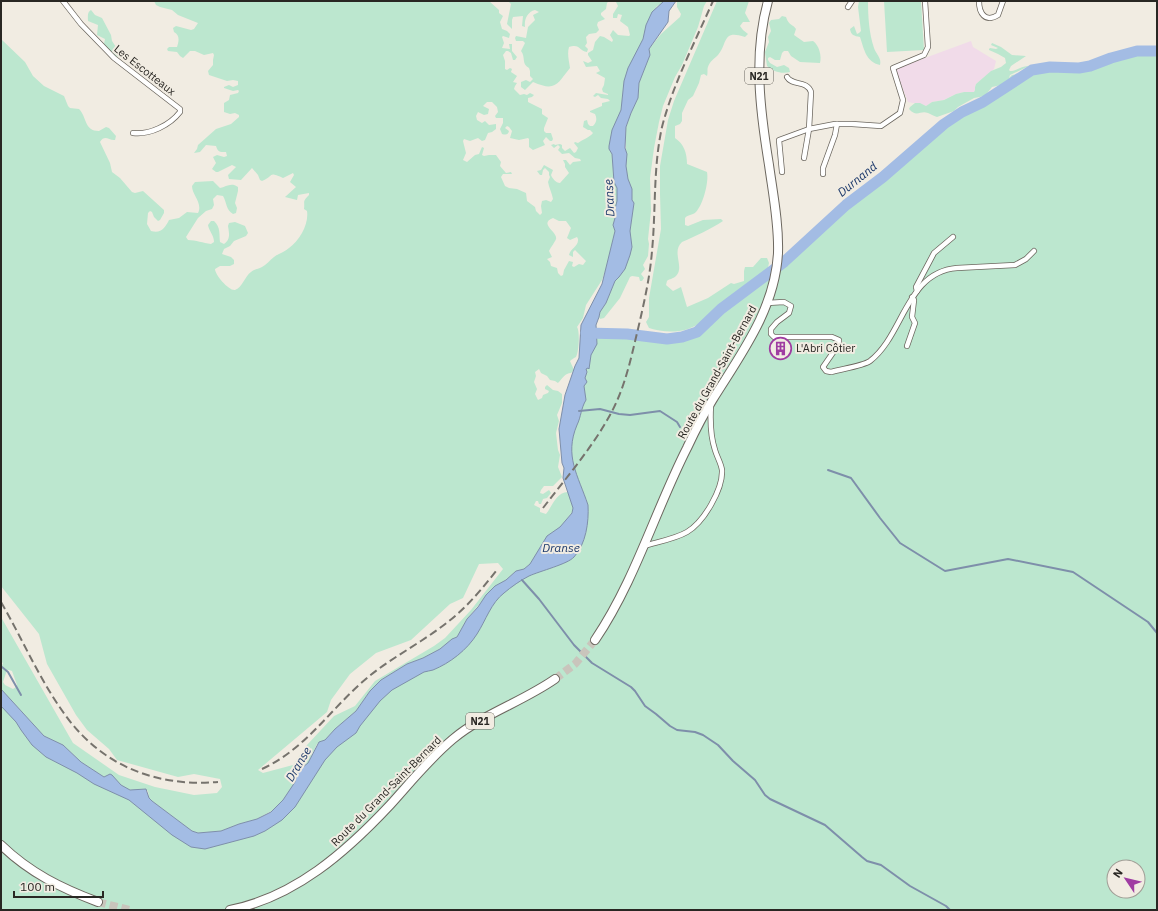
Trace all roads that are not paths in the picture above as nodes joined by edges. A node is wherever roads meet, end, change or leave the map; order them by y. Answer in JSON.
{"nodes":[{"id":1,"x":63,"y":1,"type":"edge"},
{"id":2,"x":768,"y":1,"type":"edge"},
{"id":3,"x":852,"y":1,"type":"edge"},
{"id":4,"x":925,"y":1,"type":"edge"},
{"id":5,"x":979,"y":1,"type":"edge"},
{"id":6,"x":1003,"y":1,"type":"edge"},
{"id":7,"x":848,"y":6,"type":"dead end"},
{"id":8,"x":787,"y":77,"type":"dead end"},
{"id":9,"x":836,"y":124,"type":"junction"},
{"id":10,"x":809,"y":129,"type":"junction"},
{"id":11,"x":134,"y":133,"type":"dead end"},
{"id":12,"x":804,"y":158,"type":"dead end"},
{"id":13,"x":782,"y":172,"type":"dead end"},
{"id":14,"x":823,"y":174,"type":"dead end"},
{"id":15,"x":953,"y":237,"type":"dead end"},
{"id":16,"x":1034,"y":251,"type":"dead end"},
{"id":17,"x":917,"y":291,"type":"junction"},
{"id":18,"x":912,"y":297,"type":"junction"},
{"id":19,"x":767,"y":303,"type":"junction"},
{"id":20,"x":907,"y":346,"type":"dead end"},
{"id":21,"x":712,"y":402,"type":"junction"},
{"id":22,"x":644,"y":546,"type":"junction"},
{"id":23,"x":595,"y":640,"type":"tunnel mouth"},
{"id":24,"x":555,"y":679,"type":"tunnel mouth"},
{"id":25,"x":1,"y":845,"type":"edge"},
{"id":26,"x":10,"y":853,"type":"junction"},
{"id":27,"x":1,"y":854,"type":"edge"},
{"id":28,"x":98,"y":902,"type":"tunnel mouth"},
{"id":29,"x":230,"y":910,"type":"edge"}],
"edges":[{"from":1,"to":11,"type":"street","name":"Les Escotteaux"},
{"from":2,"to":19,"type":"main road","name":"Route du Grand-Saint-Bernard","number":"N21"},
{"from":3,"to":7,"type":"street"},
{"from":4,"to":9,"type":"street"},
{"from":5,"to":6,"type":"street"},
{"from":8,"to":10,"type":"street"},
{"from":9,"to":10,"type":"street"},
{"from":9,"to":14,"type":"street"},
{"from":10,"to":12,"type":"street"},
{"from":10,"to":13,"type":"street"},
{"from":15,"to":17,"type":"street"},
{"from":16,"to":17,"type":"street"},
{"from":17,"to":18,"type":"street"},
{"from":18,"to":19,"type":"street"},
{"from":18,"to":20,"type":"street"},
{"from":19,"to":21,"type":"main road","name":"Route du Grand-Saint-Bernard","number":"N21"},
{"from":21,"to":22,"type":"main road","name":"Route du Grand-Saint-Bernard","number":"N21"},
{"from":21,"to":22,"type":"street"},
{"from":22,"to":23,"type":"main road","name":"Route du Grand-Saint-Bernard","number":"N21"},
{"from":24,"to":29,"type":"main road","name":"Route du Grand-Saint-Bernard","number":"N21"},
{"from":25,"to":26,"type":"main road"},
{"from":26,"to":27,"type":"street"},
{"from":26,"to":28,"type":"main road"}]}
